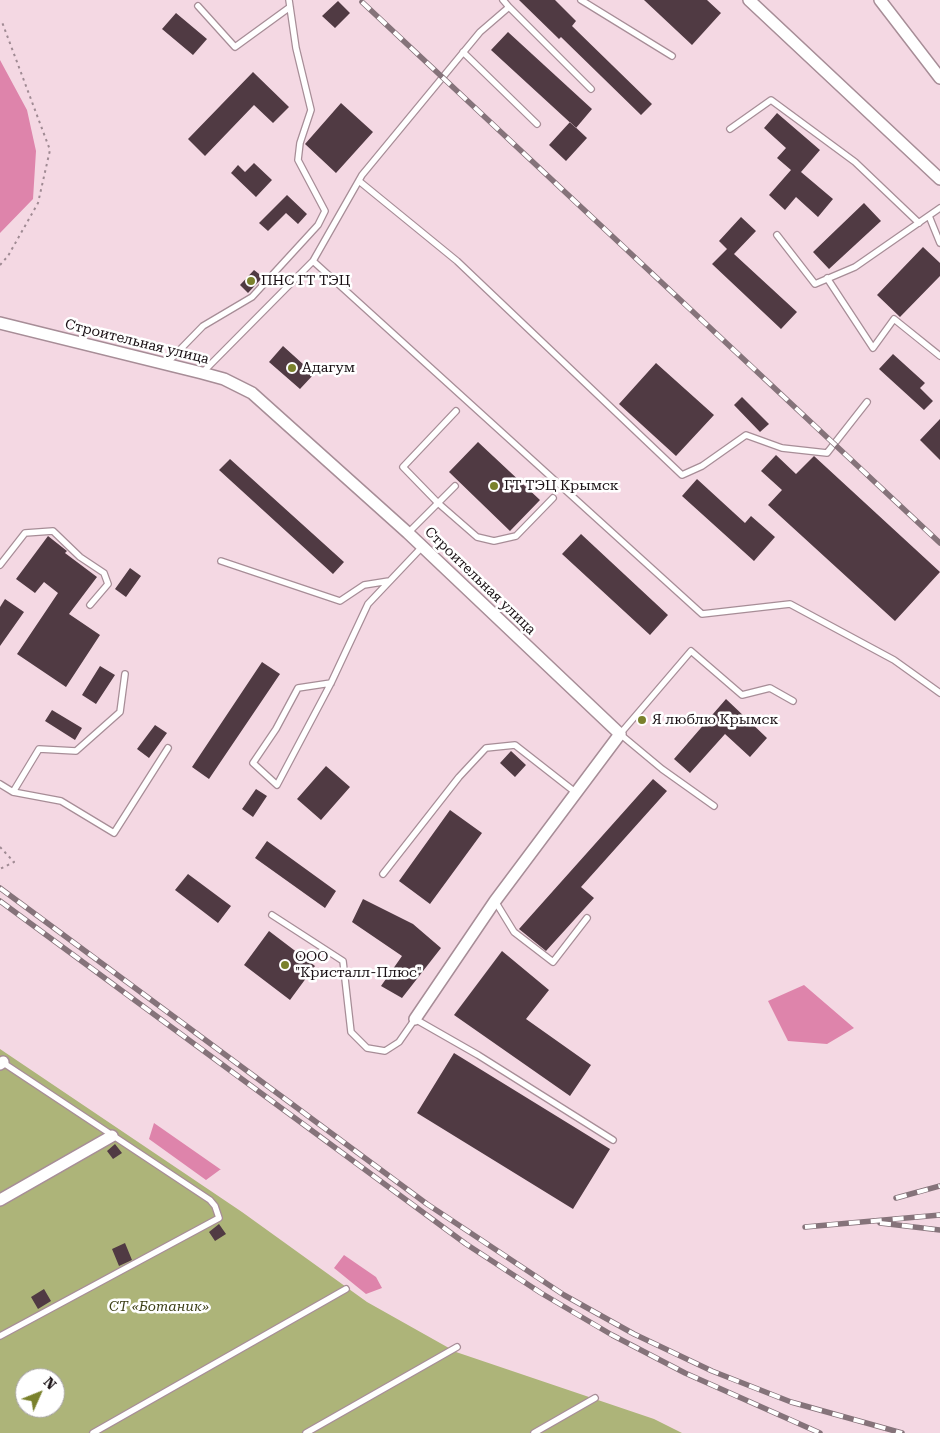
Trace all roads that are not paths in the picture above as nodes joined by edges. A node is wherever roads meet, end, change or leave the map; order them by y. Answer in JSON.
{"nodes":[{"id":1,"x":289,"y":0,"type":"edge"},
{"id":2,"x":503,"y":0,"type":"edge"},
{"id":3,"x":581,"y":0,"type":"edge"},
{"id":4,"x":749,"y":0,"type":"edge"},
{"id":5,"x":880,"y":0,"type":"edge"},
{"id":6,"x":198,"y":6,"type":"dead end"},
{"id":7,"x":290,"y":7,"type":"junction"},
{"id":8,"x":510,"y":7,"type":"junction"},
{"id":9,"x":463,"y":52,"type":"junction"},
{"id":10,"x":672,"y":56,"type":"dead end"},
{"id":11,"x":940,"y":78,"type":"edge"},
{"id":12,"x":591,"y":89,"type":"dead end"},
{"id":13,"x":536,"y":124,"type":"dead end"},
{"id":14,"x":730,"y":129,"type":"dead end"},
{"id":15,"x":940,"y":179,"type":"edge"},
{"id":16,"x":358,"y":181,"type":"junction"},
{"id":17,"x":940,"y":208,"type":"edge"},
{"id":18,"x":929,"y":216,"type":"junction"},
{"id":19,"x":920,"y":223,"type":"junction"},
{"id":20,"x":776,"y":236,"type":"dead end"},
{"id":21,"x":940,"y":243,"type":"edge"},
{"id":22,"x":313,"y":260,"type":"junction"},
{"id":23,"x":827,"y":278,"type":"junction"},
{"id":24,"x":0,"y":323,"type":"edge"},
{"id":25,"x":940,"y":356,"type":"edge"},
{"id":26,"x":165,"y":365,"type":"junction"},
{"id":27,"x":202,"y":373,"type":"junction"},
{"id":28,"x":867,"y":402,"type":"dead end"},
{"id":29,"x":456,"y":411,"type":"dead end"},
{"id":30,"x":455,"y":486,"type":"dead end"},
{"id":31,"x":553,"y":498,"type":"dead end"},
{"id":32,"x":438,"y":502,"type":"junction"},
{"id":33,"x":408,"y":533,"type":"junction"},
{"id":34,"x":422,"y":547,"type":"junction"},
{"id":35,"x":221,"y":561,"type":"dead end"},
{"id":36,"x":0,"y":565,"type":"edge"},
{"id":37,"x":389,"y":581,"type":"junction"},
{"id":38,"x":90,"y":605,"type":"dead end"},
{"id":39,"x":125,"y":674,"type":"dead end"},
{"id":40,"x":330,"y":682,"type":"junction"},
{"id":41,"x":940,"y":693,"type":"edge"},
{"id":42,"x":793,"y":701,"type":"dead end"},
{"id":43,"x":620,"y":734,"type":"junction"},
{"id":44,"x":168,"y":748,"type":"dead end"},
{"id":45,"x":0,"y":784,"type":"edge"},
{"id":46,"x":13,"y":792,"type":"junction"},
{"id":47,"x":575,"y":792,"type":"junction"},
{"id":48,"x":714,"y":806,"type":"dead end"},
{"id":49,"x":383,"y":874,"type":"dead end"},
{"id":50,"x":495,"y":900,"type":"junction"},
{"id":51,"x":272,"y":915,"type":"dead end"},
{"id":52,"x":587,"y":918,"type":"dead end"},
{"id":53,"x":415,"y":1019,"type":"junction"},
{"id":54,"x":1,"y":1062,"type":"edge"},
{"id":55,"x":112,"y":1136,"type":"junction"},
{"id":56,"x":613,"y":1140,"type":"dead end"},
{"id":57,"x":0,"y":1200,"type":"edge"},
{"id":58,"x":346,"y":1288,"type":"dead end"},
{"id":59,"x":0,"y":1336,"type":"edge"},
{"id":60,"x":457,"y":1347,"type":"dead end"},
{"id":61,"x":595,"y":1398,"type":"dead end"},
{"id":62,"x":93,"y":1433,"type":"edge"},
{"id":63,"x":306,"y":1433,"type":"edge"},
{"id":64,"x":534,"y":1433,"type":"edge"}],
"edges":[{"from":1,"to":7,"type":"lane"},
{"from":2,"to":8,"type":"lane"},
{"from":3,"to":10,"type":"lane"},
{"from":4,"to":15,"type":"street"},
{"from":5,"to":11,"type":"street"},
{"from":6,"to":7,"type":"lane"},
{"from":7,"to":26,"type":"lane"},
{"from":8,"to":9,"type":"lane"},
{"from":8,"to":12,"type":"lane"},
{"from":9,"to":13,"type":"lane"},
{"from":9,"to":16,"type":"lane"},
{"from":14,"to":19,"type":"lane"},
{"from":16,"to":22,"type":"lane"},
{"from":16,"to":28,"type":"lane"},
{"from":17,"to":18,"type":"lane"},
{"from":18,"to":19,"type":"lane"},
{"from":18,"to":21,"type":"lane"},
{"from":19,"to":23,"type":"lane"},
{"from":20,"to":23,"type":"lane"},
{"from":22,"to":27,"type":"lane"},
{"from":22,"to":41,"type":"lane"},
{"from":23,"to":25,"type":"lane"},
{"from":24,"to":26,"type":"street","name":"Строительная улица"},
{"from":26,"to":27,"type":"street","name":"Строительная улица"},
{"from":27,"to":33,"type":"street","name":"Строительная улица"},
{"from":29,"to":32,"type":"lane"},
{"from":30,"to":32,"type":"lane"},
{"from":31,"to":32,"type":"lane"},
{"from":32,"to":33,"type":"lane"},
{"from":33,"to":34,"type":"street","name":"Строительная улица"},
{"from":34,"to":37,"type":"lane"},
{"from":34,"to":43,"type":"street","name":"Строительная улица"},
{"from":35,"to":37,"type":"lane"},
{"from":36,"to":38,"type":"lane"},
{"from":37,"to":40,"type":"lane"},
{"from":39,"to":46,"type":"lane"},
{"from":40,"to":40,"type":"lane"},
{"from":42,"to":43,"type":"lane"},
{"from":43,"to":47,"type":"street"},
{"from":43,"to":48,"type":"lane"},
{"from":44,"to":46,"type":"lane"},
{"from":45,"to":46,"type":"lane"},
{"from":47,"to":49,"type":"lane"},
{"from":47,"to":50,"type":"street"},
{"from":50,"to":52,"type":"lane"},
{"from":50,"to":53,"type":"street"},
{"from":51,"to":53,"type":"lane"},
{"from":53,"to":56,"type":"lane"},
{"from":54,"to":55,"type":"lane"},
{"from":55,"to":57,"type":"street"},
{"from":55,"to":59,"type":"lane"},
{"from":58,"to":62,"type":"lane"},
{"from":60,"to":63,"type":"lane"},
{"from":61,"to":64,"type":"lane"}]}
